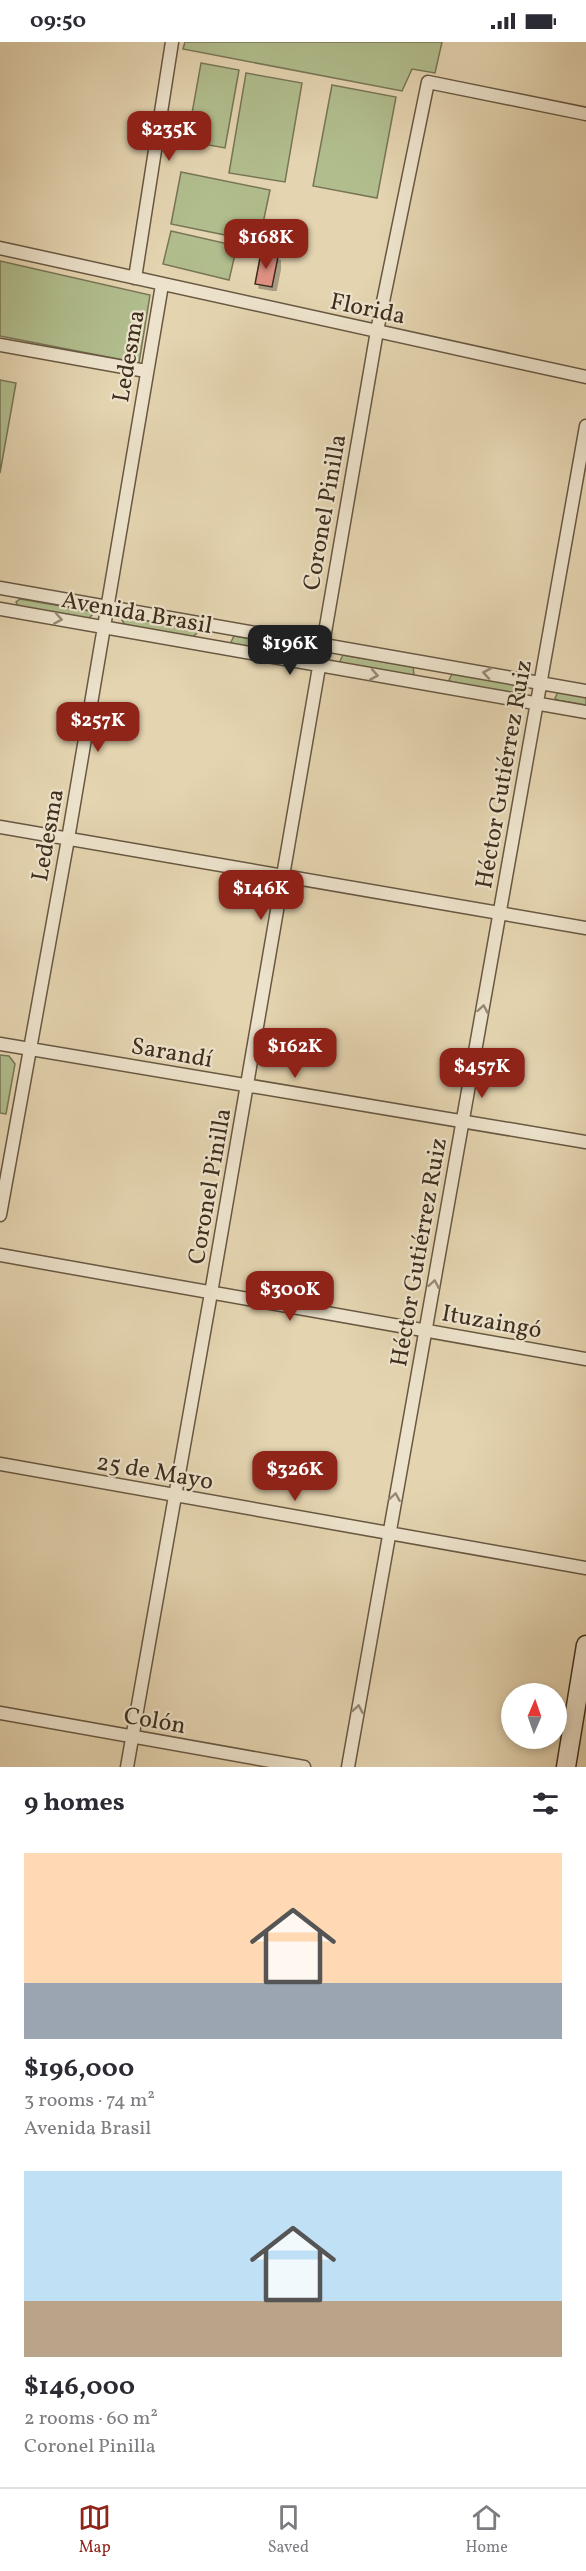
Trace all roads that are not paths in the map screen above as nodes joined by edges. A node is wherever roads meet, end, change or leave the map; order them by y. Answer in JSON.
{"nodes":[{"id":1,"x":172,"y":42,"type":"edge"},
{"id":2,"x":586,"y":114,"type":"edge"},
{"id":3,"x":0,"y":248,"type":"edge"},
{"id":4,"x":135,"y":278,"type":"junction"},
{"id":5,"x":162,"y":285,"type":"junction"},
{"id":6,"x":377,"y":331,"type":"junction"},
{"id":7,"x":0,"y":345,"type":"edge"},
{"id":8,"x":146,"y":371,"type":"junction"},
{"id":9,"x":586,"y":377,"type":"edge"},
{"id":10,"x":586,"y":426,"type":"edge"},
{"id":11,"x":0,"y":588,"type":"edge"},
{"id":12,"x":107,"y":606,"type":"junction"},
{"id":13,"x":0,"y":609,"type":"edge"},
{"id":14,"x":104,"y":627,"type":"junction"},
{"id":15,"x":323,"y":643,"type":"junction"},
{"id":16,"x":320,"y":666,"type":"junction"},
{"id":17,"x":541,"y":682,"type":"junction"},
{"id":18,"x":586,"y":691,"type":"edge"},
{"id":19,"x":537,"y":704,"type":"junction"},
{"id":20,"x":586,"y":712,"type":"edge"},
{"id":21,"x":0,"y":827,"type":"edge"},
{"id":22,"x":68,"y":838,"type":"junction"},
{"id":23,"x":284,"y":876,"type":"junction"},
{"id":24,"x":500,"y":913,"type":"junction"},
{"id":25,"x":586,"y":928,"type":"edge"},
{"id":26,"x":0,"y":1044,"type":"edge"},
{"id":27,"x":30,"y":1048,"type":"junction"},
{"id":28,"x":248,"y":1086,"type":"junction"},
{"id":29,"x":463,"y":1122,"type":"junction"},
{"id":30,"x":586,"y":1142,"type":"edge"},
{"id":31,"x":0,"y":1215,"type":"edge"},
{"id":32,"x":0,"y":1255,"type":"edge"},
{"id":33,"x":212,"y":1293,"type":"junction"},
{"id":34,"x":425,"y":1330,"type":"junction"},
{"id":35,"x":586,"y":1359,"type":"edge"},
{"id":36,"x":0,"y":1464,"type":"edge"},
{"id":37,"x":174,"y":1496,"type":"junction"},
{"id":38,"x":389,"y":1534,"type":"junction"},
{"id":39,"x":586,"y":1568,"type":"edge"},
{"id":40,"x":586,"y":1645,"type":"edge"},
{"id":41,"x":0,"y":1713,"type":"edge"},
{"id":42,"x":132,"y":1737,"type":"junction"},
{"id":43,"x":127,"y":1767,"type":"edge"},
{"id":44,"x":304,"y":1767,"type":"edge"},
{"id":45,"x":348,"y":1767,"type":"edge"},
{"id":46,"x":566,"y":1767,"type":"edge"}],
"edges":[{"from":1,"to":4,"type":"street","name":"Ledesma"},
{"from":2,"to":6,"type":"street","name":"Coronel Pinilla"},
{"from":3,"to":4,"type":"street","name":"Florida"},
{"from":4,"to":5,"type":"street","name":"Florida"},
{"from":5,"to":6,"type":"street","name":"Florida"},
{"from":5,"to":8,"type":"street","name":"Ledesma"},
{"from":6,"to":9,"type":"street","name":"Florida"},
{"from":6,"to":15,"type":"street","name":"Coronel Pinilla"},
{"from":7,"to":8,"type":"street"},
{"from":8,"to":12,"type":"street","name":"Ledesma"},
{"from":10,"to":17,"type":"street","name":"Héctor Gutiérrez Ruiz"},
{"from":11,"to":12,"type":"street","name":"Avenida Brasil"},
{"from":12,"to":14,"type":"street","name":"Ledesma"},
{"from":12,"to":15,"type":"street","name":"Avenida Brasil"},
{"from":13,"to":14,"type":"street","name":"Avenida Brasil","one_way":true},
{"from":14,"to":16,"type":"street","name":"Avenida Brasil"},
{"from":14,"to":22,"type":"street","name":"Ledesma"},
{"from":15,"to":16,"type":"street","name":"Coronel Pinilla"},
{"from":17,"to":15,"type":"street","name":"Avenida Brasil","one_way":true},
{"from":16,"to":19,"type":"street","name":"Avenida Brasil","one_way":true},
{"from":16,"to":23,"type":"street","name":"Coronel Pinilla"},
{"from":17,"to":18,"type":"street","name":"Avenida Brasil"},
{"from":17,"to":19,"type":"street","name":"Héctor Gutiérrez Ruiz"},
{"from":19,"to":20,"type":"street","name":"Avenida Brasil"},
{"from":19,"to":24,"type":"street","name":"Héctor Gutiérrez Ruiz"},
{"from":21,"to":22,"type":"street"},
{"from":22,"to":23,"type":"street"},
{"from":22,"to":27,"type":"street","name":"Ledesma"},
{"from":23,"to":24,"type":"street"},
{"from":23,"to":28,"type":"street","name":"Coronel Pinilla"},
{"from":24,"to":25,"type":"street"},
{"from":29,"to":24,"type":"street","name":"Héctor Gutiérrez Ruiz","one_way":true},
{"from":26,"to":27,"type":"street","name":"Sarandí"},
{"from":27,"to":28,"type":"street","name":"Sarandí"},
{"from":27,"to":31,"type":"street","name":"Ledesma"},
{"from":28,"to":29,"type":"street","name":"Sarandí"},
{"from":28,"to":33,"type":"street","name":"Coronel Pinilla"},
{"from":29,"to":30,"type":"street","name":"Sarandí"},
{"from":34,"to":29,"type":"street","name":"Héctor Gutiérrez Ruiz","one_way":true},
{"from":32,"to":33,"type":"street","name":"Ituzaingó"},
{"from":33,"to":34,"type":"street","name":"Ituzaingó"},
{"from":33,"to":37,"type":"street","name":"Coronel Pinilla"},
{"from":34,"to":35,"type":"street","name":"Ituzaingó"},
{"from":38,"to":34,"type":"street","name":"Héctor Gutiérrez Ruiz","one_way":true},
{"from":36,"to":37,"type":"street","name":"25 de Mayo"},
{"from":37,"to":38,"type":"street","name":"25 de Mayo"},
{"from":37,"to":42,"type":"street","name":"Coronel Pinilla"},
{"from":38,"to":39,"type":"street","name":"25 de Mayo"},
{"from":45,"to":38,"type":"street","name":"Héctor Gutiérrez Ruiz","one_way":true},
{"from":40,"to":46,"type":"street"},
{"from":41,"to":42,"type":"street","name":"Colón"},
{"from":42,"to":43,"type":"street","name":"Coronel Pinilla"},
{"from":42,"to":44,"type":"street","name":"Colón"}]}
